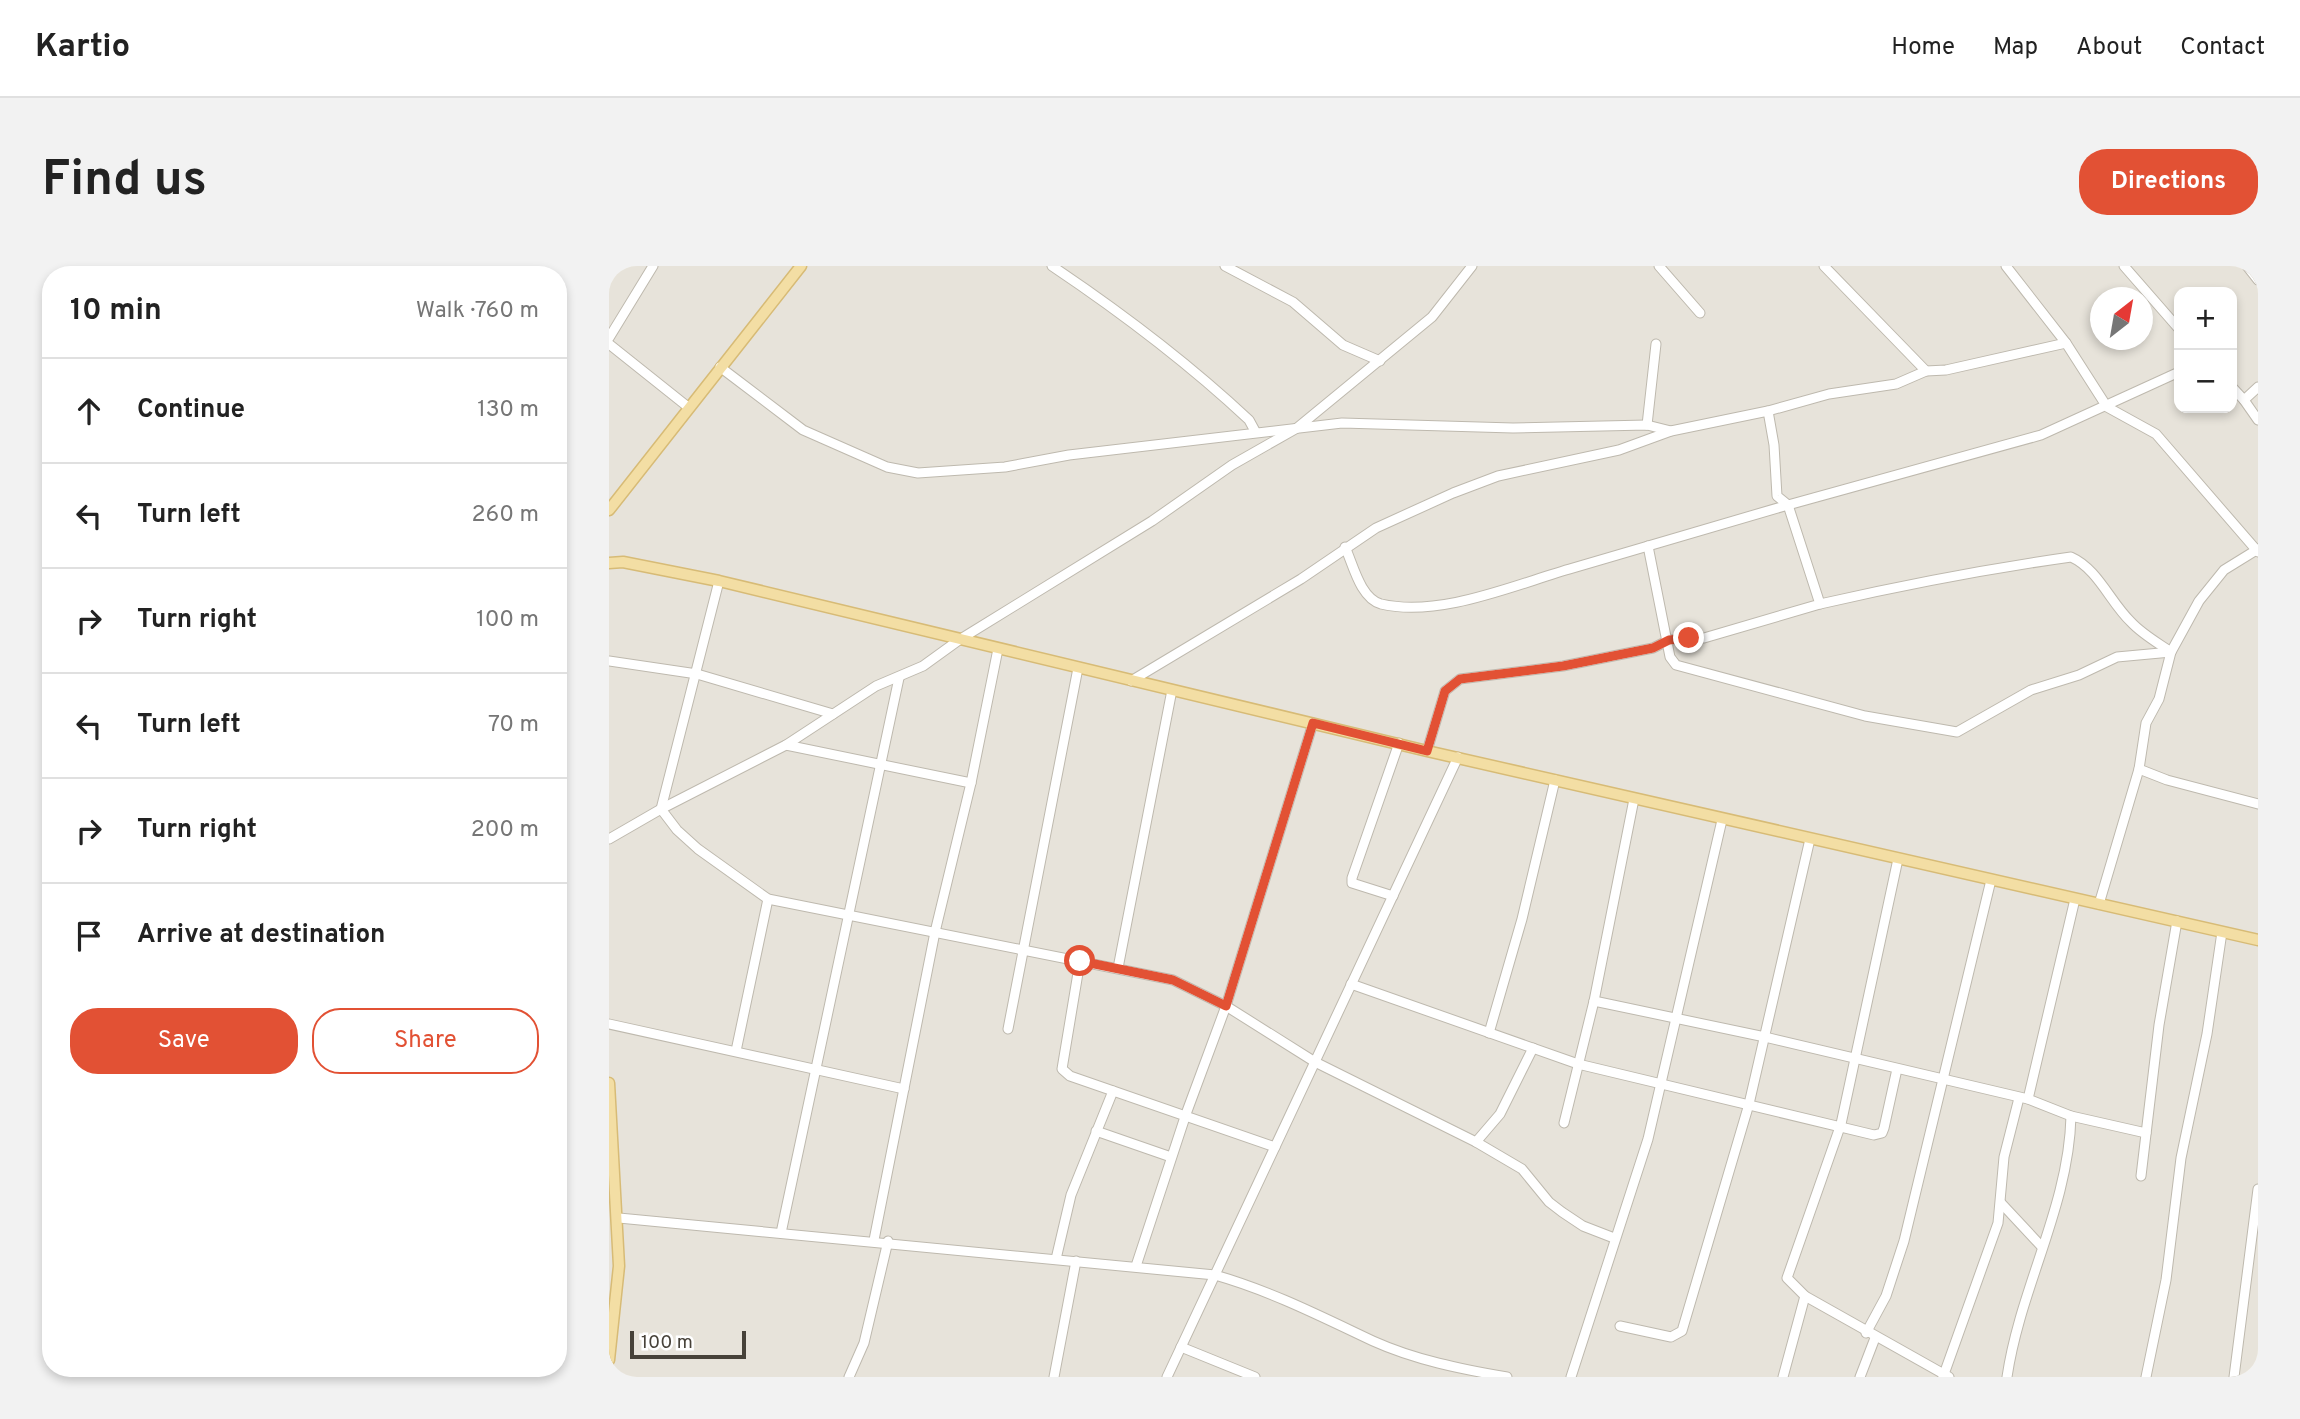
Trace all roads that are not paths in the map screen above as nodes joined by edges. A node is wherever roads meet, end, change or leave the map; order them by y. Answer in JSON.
{"nodes":[{"id":1,"x":653,"y":266,"type":"edge"},
{"id":2,"x":801,"y":266,"type":"edge"},
{"id":3,"x":1052,"y":266,"type":"edge"},
{"id":4,"x":1226,"y":266,"type":"edge"},
{"id":5,"x":1472,"y":266,"type":"edge"},
{"id":6,"x":1659,"y":266,"type":"edge"},
{"id":7,"x":1824,"y":266,"type":"edge"},
{"id":8,"x":2006,"y":266,"type":"edge"},
{"id":9,"x":2125,"y":266,"type":"edge"},
{"id":10,"x":2247,"y":266,"type":"edge"},
{"id":11,"x":2258,"y":279,"type":"edge"},
{"id":12,"x":1700,"y":313,"type":"dead end"},
{"id":13,"x":2174,"y":323,"type":"edge"},
{"id":14,"x":609,"y":341,"type":"edge"},
{"id":15,"x":2066,"y":343,"type":"junction"},
{"id":16,"x":1655,"y":344,"type":"dead end"},
{"id":17,"x":1380,"y":360,"type":"junction"},
{"id":18,"x":720,"y":367,"type":"junction"},
{"id":19,"x":1926,"y":371,"type":"junction"},
{"id":20,"x":2174,"y":374,"type":"edge"},
{"id":21,"x":2258,"y":387,"type":"edge"},
{"id":22,"x":2237,"y":392,"type":"edge"},
{"id":23,"x":2244,"y":400,"type":"junction"},
{"id":24,"x":688,"y":407,"type":"junction"},
{"id":25,"x":2108,"y":407,"type":"junction"},
{"id":26,"x":1768,"y":411,"type":"junction"},
{"id":27,"x":2258,"y":420,"type":"edge"},
{"id":28,"x":1647,"y":425,"type":"junction"},
{"id":29,"x":1297,"y":428,"type":"junction"},
{"id":30,"x":1255,"y":431,"type":"junction"},
{"id":31,"x":1671,"y":432,"type":"junction"},
{"id":32,"x":1788,"y":505,"type":"junction"},
{"id":33,"x":609,"y":510,"type":"edge"},
{"id":34,"x":1648,"y":546,"type":"junction"},
{"id":35,"x":1345,"y":547,"type":"junction"},
{"id":36,"x":2257,"y":550,"type":"edge"},
{"id":37,"x":609,"y":553,"type":"edge"},
{"id":38,"x":623,"y":562,"type":"junction"},
{"id":39,"x":609,"y":563,"type":"edge"},
{"id":40,"x":719,"y":581,"type":"junction"},
{"id":41,"x":1820,"y":604,"type":"junction"},
{"id":42,"x":959,"y":640,"type":"junction"},
{"id":43,"x":1669,"y":640,"type":"junction"},
{"id":44,"x":998,"y":649,"type":"junction"},
{"id":45,"x":2171,"y":652,"type":"junction"},
{"id":46,"x":609,"y":661,"type":"edge"},
{"id":47,"x":1078,"y":668,"type":"junction"},
{"id":48,"x":697,"y":674,"type":"junction"},
{"id":49,"x":899,"y":678,"type":"junction"},
{"id":50,"x":1131,"y":681,"type":"junction"},
{"id":51,"x":1172,"y":690,"type":"junction"},
{"id":52,"x":833,"y":714,"type":"junction"},
{"id":53,"x":1313,"y":723,"type":"junction"},
{"id":54,"x":1398,"y":743,"type":"junction"},
{"id":55,"x":786,"y":745,"type":"junction"},
{"id":56,"x":1427,"y":751,"type":"junction"},
{"id":57,"x":1458,"y":757,"type":"junction"},
{"id":58,"x":880,"y":764,"type":"junction"},
{"id":59,"x":2139,"y":769,"type":"junction"},
{"id":60,"x":1555,"y":780,"type":"junction"},
{"id":61,"x":971,"y":783,"type":"junction"},
{"id":62,"x":1634,"y":799,"type":"junction"},
{"id":63,"x":2258,"y":804,"type":"edge"},
{"id":64,"x":661,"y":808,"type":"junction"},
{"id":65,"x":1722,"y":820,"type":"junction"},
{"id":66,"x":609,"y":839,"type":"edge"},
{"id":67,"x":1810,"y":839,"type":"junction"},
{"id":68,"x":1898,"y":859,"type":"junction"},
{"id":69,"x":1991,"y":880,"type":"junction"},
{"id":70,"x":1392,"y":896,"type":"junction"},
{"id":71,"x":768,"y":899,"type":"junction"},
{"id":72,"x":2075,"y":899,"type":"junction"},
{"id":73,"x":2099,"y":904,"type":"junction"},
{"id":74,"x":849,"y":914,"type":"junction"},
{"id":75,"x":2177,"y":922,"type":"junction"},
{"id":76,"x":935,"y":932,"type":"junction"},
{"id":77,"x":2222,"y":932,"type":"junction"},
{"id":78,"x":2258,"y":940,"type":"edge"},
{"id":79,"x":1023,"y":951,"type":"junction"},
{"id":80,"x":1080,"y":961,"type":"junction"},
{"id":81,"x":1118,"y":968,"type":"junction"},
{"id":82,"x":1351,"y":985,"type":"junction"},
{"id":83,"x":1594,"y":1002,"type":"junction"},
{"id":84,"x":1226,"y":1006,"type":"junction"},
{"id":85,"x":1676,"y":1018,"type":"junction"},
{"id":86,"x":609,"y":1024,"type":"edge"},
{"id":87,"x":1008,"y":1029,"type":"dead end"},
{"id":88,"x":1489,"y":1032,"type":"junction"},
{"id":89,"x":1765,"y":1037,"type":"junction"},
{"id":90,"x":1533,"y":1048,"type":"junction"},
{"id":91,"x":736,"y":1051,"type":"junction"},
{"id":92,"x":1855,"y":1059,"type":"junction"},
{"id":93,"x":1315,"y":1062,"type":"junction"},
{"id":94,"x":1578,"y":1064,"type":"junction"},
{"id":95,"x":815,"y":1069,"type":"junction"},
{"id":96,"x":1897,"y":1069,"type":"junction"},
{"id":97,"x":1941,"y":1079,"type":"junction"},
{"id":98,"x":609,"y":1083,"type":"edge"},
{"id":99,"x":1662,"y":1085,"type":"junction"},
{"id":100,"x":904,"y":1089,"type":"junction"},
{"id":101,"x":1113,"y":1091,"type":"junction"},
{"id":102,"x":2023,"y":1099,"type":"junction"},
{"id":103,"x":1749,"y":1104,"type":"junction"},
{"id":104,"x":1186,"y":1114,"type":"junction"},
{"id":105,"x":2071,"y":1116,"type":"junction"},
{"id":106,"x":1564,"y":1123,"type":"dead end"},
{"id":107,"x":1841,"y":1124,"type":"junction"},
{"id":108,"x":1095,"y":1131,"type":"junction"},
{"id":109,"x":2146,"y":1133,"type":"junction"},
{"id":110,"x":1476,"y":1142,"type":"junction"},
{"id":111,"x":1275,"y":1147,"type":"junction"},
{"id":112,"x":611,"y":1148,"type":"edge"},
{"id":113,"x":1171,"y":1157,"type":"junction"},
{"id":114,"x":2141,"y":1176,"type":"dead end"},
{"id":115,"x":2258,"y":1189,"type":"edge"},
{"id":116,"x":2001,"y":1203,"type":"junction"},
{"id":117,"x":619,"y":1218,"type":"junction"},
{"id":118,"x":781,"y":1233,"type":"junction"},
{"id":119,"x":1614,"y":1238,"type":"junction"},
{"id":120,"x":874,"y":1240,"type":"junction"},
{"id":121,"x":888,"y":1241,"type":"junction"},
{"id":122,"x":2042,"y":1247,"type":"junction"},
{"id":123,"x":1056,"y":1259,"type":"junction"},
{"id":124,"x":1076,"y":1261,"type":"junction"},
{"id":125,"x":1136,"y":1266,"type":"junction"},
{"id":126,"x":1215,"y":1275,"type":"junction"},
{"id":127,"x":613,"y":1289,"type":"edge"},
{"id":128,"x":1805,"y":1296,"type":"junction"},
{"id":129,"x":1620,"y":1326,"type":"dead end"},
{"id":130,"x":1866,"y":1333,"type":"junction"},
{"id":131,"x":1875,"y":1338,"type":"junction"},
{"id":132,"x":1181,"y":1347,"type":"junction"},
{"id":133,"x":609,"y":1360,"type":"edge"},
{"id":134,"x":1945,"y":1376,"type":"edge"},
{"id":135,"x":849,"y":1377,"type":"edge"},
{"id":136,"x":1054,"y":1377,"type":"edge"},
{"id":137,"x":1167,"y":1377,"type":"edge"},
{"id":138,"x":1255,"y":1377,"type":"edge"},
{"id":139,"x":1507,"y":1377,"type":"edge"},
{"id":140,"x":1571,"y":1377,"type":"edge"},
{"id":141,"x":1783,"y":1377,"type":"edge"},
{"id":142,"x":1860,"y":1377,"type":"edge"},
{"id":143,"x":2007,"y":1377,"type":"edge"},
{"id":144,"x":2146,"y":1377,"type":"edge"},
{"id":145,"x":2234,"y":1377,"type":"edge"}],
"edges":[{"from":1,"to":14,"type":"street"},
{"from":2,"to":18,"type":"main road"},
{"from":3,"to":30,"type":"street"},
{"from":4,"to":17,"type":"street"},
{"from":5,"to":17,"type":"street"},
{"from":6,"to":12,"type":"street"},
{"from":7,"to":19,"type":"street"},
{"from":8,"to":15,"type":"street"},
{"from":9,"to":13,"type":"street"},
{"from":10,"to":11,"type":"street"},
{"from":14,"to":24,"type":"street"},
{"from":15,"to":19,"type":"street"},
{"from":15,"to":25,"type":"street"},
{"from":16,"to":28,"type":"street"},
{"from":17,"to":29,"type":"street"},
{"from":18,"to":24,"type":"main road"},
{"from":18,"to":30,"type":"street"},
{"from":19,"to":26,"type":"street"},
{"from":20,"to":25,"type":"street"},
{"from":21,"to":23,"type":"street"},
{"from":22,"to":23,"type":"street"},
{"from":23,"to":27,"type":"street"},
{"from":24,"to":33,"type":"main road"},
{"from":25,"to":32,"type":"street"},
{"from":25,"to":36,"type":"street"},
{"from":26,"to":31,"type":"street"},
{"from":26,"to":32,"type":"street"},
{"from":28,"to":29,"type":"street"},
{"from":28,"to":31,"type":"street"},
{"from":29,"to":30,"type":"street"},
{"from":29,"to":42,"type":"street"},
{"from":31,"to":35,"type":"street"},
{"from":32,"to":34,"type":"street"},
{"from":32,"to":41,"type":"street"},
{"from":34,"to":35,"type":"street"},
{"from":34,"to":43,"type":"street"},
{"from":35,"to":50,"type":"street"},
{"from":36,"to":45,"type":"street"},
{"from":37,"to":38,"type":"main road"},
{"from":38,"to":39,"type":"main road"},
{"from":38,"to":40,"type":"main road"},
{"from":40,"to":42,"type":"main road"},
{"from":40,"to":48,"type":"street"},
{"from":41,"to":43,"type":"street"},
{"from":41,"to":45,"type":"street"},
{"from":42,"to":44,"type":"main road"},
{"from":42,"to":49,"type":"street"},
{"from":43,"to":45,"type":"street"},
{"from":43,"to":56,"type":"street"},
{"from":44,"to":47,"type":"main road"},
{"from":44,"to":61,"type":"street"},
{"from":45,"to":59,"type":"street"},
{"from":46,"to":48,"type":"street"},
{"from":47,"to":50,"type":"main road"},
{"from":47,"to":79,"type":"street"},
{"from":48,"to":52,"type":"street"},
{"from":48,"to":64,"type":"street"},
{"from":49,"to":52,"type":"street"},
{"from":49,"to":58,"type":"street"},
{"from":50,"to":51,"type":"main road"},
{"from":51,"to":53,"type":"main road"},
{"from":51,"to":81,"type":"street"},
{"from":52,"to":55,"type":"street"},
{"from":53,"to":54,"type":"main road"},
{"from":53,"to":84,"type":"street"},
{"from":54,"to":56,"type":"main road"},
{"from":54,"to":70,"type":"street"},
{"from":55,"to":58,"type":"street"},
{"from":55,"to":64,"type":"street"},
{"from":56,"to":57,"type":"main road"},
{"from":57,"to":60,"type":"main road"},
{"from":57,"to":70,"type":"street"},
{"from":58,"to":61,"type":"street"},
{"from":58,"to":74,"type":"street"},
{"from":59,"to":63,"type":"street"},
{"from":59,"to":73,"type":"street"},
{"from":60,"to":62,"type":"main road"},
{"from":60,"to":88,"type":"street"},
{"from":61,"to":76,"type":"street"},
{"from":62,"to":65,"type":"main road"},
{"from":62,"to":83,"type":"street"},
{"from":64,"to":66,"type":"street"},
{"from":64,"to":71,"type":"street"},
{"from":65,"to":67,"type":"main road"},
{"from":65,"to":85,"type":"street"},
{"from":67,"to":68,"type":"main road"},
{"from":67,"to":89,"type":"street"},
{"from":68,"to":69,"type":"main road"},
{"from":68,"to":92,"type":"street"},
{"from":69,"to":72,"type":"main road"},
{"from":69,"to":97,"type":"street"},
{"from":70,"to":82,"type":"street"},
{"from":71,"to":74,"type":"street"},
{"from":71,"to":91,"type":"street"},
{"from":72,"to":73,"type":"main road"},
{"from":72,"to":102,"type":"street"},
{"from":73,"to":75,"type":"main road"},
{"from":74,"to":76,"type":"street"},
{"from":74,"to":95,"type":"street"},
{"from":75,"to":77,"type":"main road"},
{"from":75,"to":109,"type":"street"},
{"from":76,"to":79,"type":"street"},
{"from":76,"to":100,"type":"street"},
{"from":77,"to":78,"type":"main road"},
{"from":77,"to":144,"type":"street"},
{"from":79,"to":80,"type":"street"},
{"from":79,"to":87,"type":"street"},
{"from":80,"to":81,"type":"street"},
{"from":80,"to":101,"type":"street"},
{"from":81,"to":84,"type":"street"},
{"from":82,"to":88,"type":"street"},
{"from":82,"to":93,"type":"street"},
{"from":83,"to":85,"type":"street"},
{"from":83,"to":94,"type":"street"},
{"from":84,"to":93,"type":"street"},
{"from":84,"to":104,"type":"street"},
{"from":85,"to":89,"type":"street"},
{"from":85,"to":99,"type":"street"},
{"from":86,"to":91,"type":"street"},
{"from":88,"to":90,"type":"street"},
{"from":89,"to":92,"type":"street"},
{"from":89,"to":103,"type":"street"},
{"from":90,"to":94,"type":"street"},
{"from":90,"to":110,"type":"street"},
{"from":91,"to":95,"type":"street"},
{"from":92,"to":96,"type":"street"},
{"from":92,"to":107,"type":"street"},
{"from":93,"to":110,"type":"street"},
{"from":93,"to":111,"type":"street"},
{"from":94,"to":99,"type":"street"},
{"from":94,"to":106,"type":"street"},
{"from":95,"to":100,"type":"street"},
{"from":95,"to":118,"type":"street"},
{"from":96,"to":97,"type":"street"},
{"from":96,"to":107,"type":"street"},
{"from":97,"to":102,"type":"street"},
{"from":97,"to":130,"type":"street"},
{"from":98,"to":112,"type":"main road"},
{"from":99,"to":103,"type":"street"},
{"from":99,"to":119,"type":"street"},
{"from":100,"to":120,"type":"street"},
{"from":101,"to":104,"type":"street"},
{"from":101,"to":108,"type":"street"},
{"from":102,"to":105,"type":"street"},
{"from":102,"to":116,"type":"street"},
{"from":103,"to":107,"type":"street"},
{"from":103,"to":129,"type":"street"},
{"from":104,"to":111,"type":"street"},
{"from":104,"to":113,"type":"street"},
{"from":105,"to":109,"type":"street"},
{"from":105,"to":122,"type":"street"},
{"from":107,"to":128,"type":"street"},
{"from":108,"to":113,"type":"street"},
{"from":108,"to":123,"type":"street"},
{"from":109,"to":114,"type":"street"},
{"from":110,"to":119,"type":"street"},
{"from":111,"to":126,"type":"street"},
{"from":112,"to":117,"type":"main road"},
{"from":113,"to":125,"type":"street"},
{"from":115,"to":145,"type":"street"},
{"from":116,"to":122,"type":"street"},
{"from":116,"to":134,"type":"street"},
{"from":117,"to":118,"type":"street"},
{"from":117,"to":127,"type":"main road"},
{"from":118,"to":120,"type":"street"},
{"from":119,"to":140,"type":"street"},
{"from":120,"to":121,"type":"street"},
{"from":121,"to":123,"type":"street"},
{"from":121,"to":135,"type":"street"},
{"from":122,"to":143,"type":"street"},
{"from":123,"to":124,"type":"street"},
{"from":124,"to":125,"type":"street"},
{"from":124,"to":136,"type":"street"},
{"from":125,"to":126,"type":"street"},
{"from":126,"to":132,"type":"street"},
{"from":126,"to":139,"type":"street"},
{"from":127,"to":133,"type":"main road"},
{"from":128,"to":130,"type":"street"},
{"from":128,"to":141,"type":"street"},
{"from":130,"to":131,"type":"street"},
{"from":131,"to":134,"type":"street"},
{"from":131,"to":142,"type":"street"},
{"from":132,"to":137,"type":"street"},
{"from":132,"to":138,"type":"street"}]}
